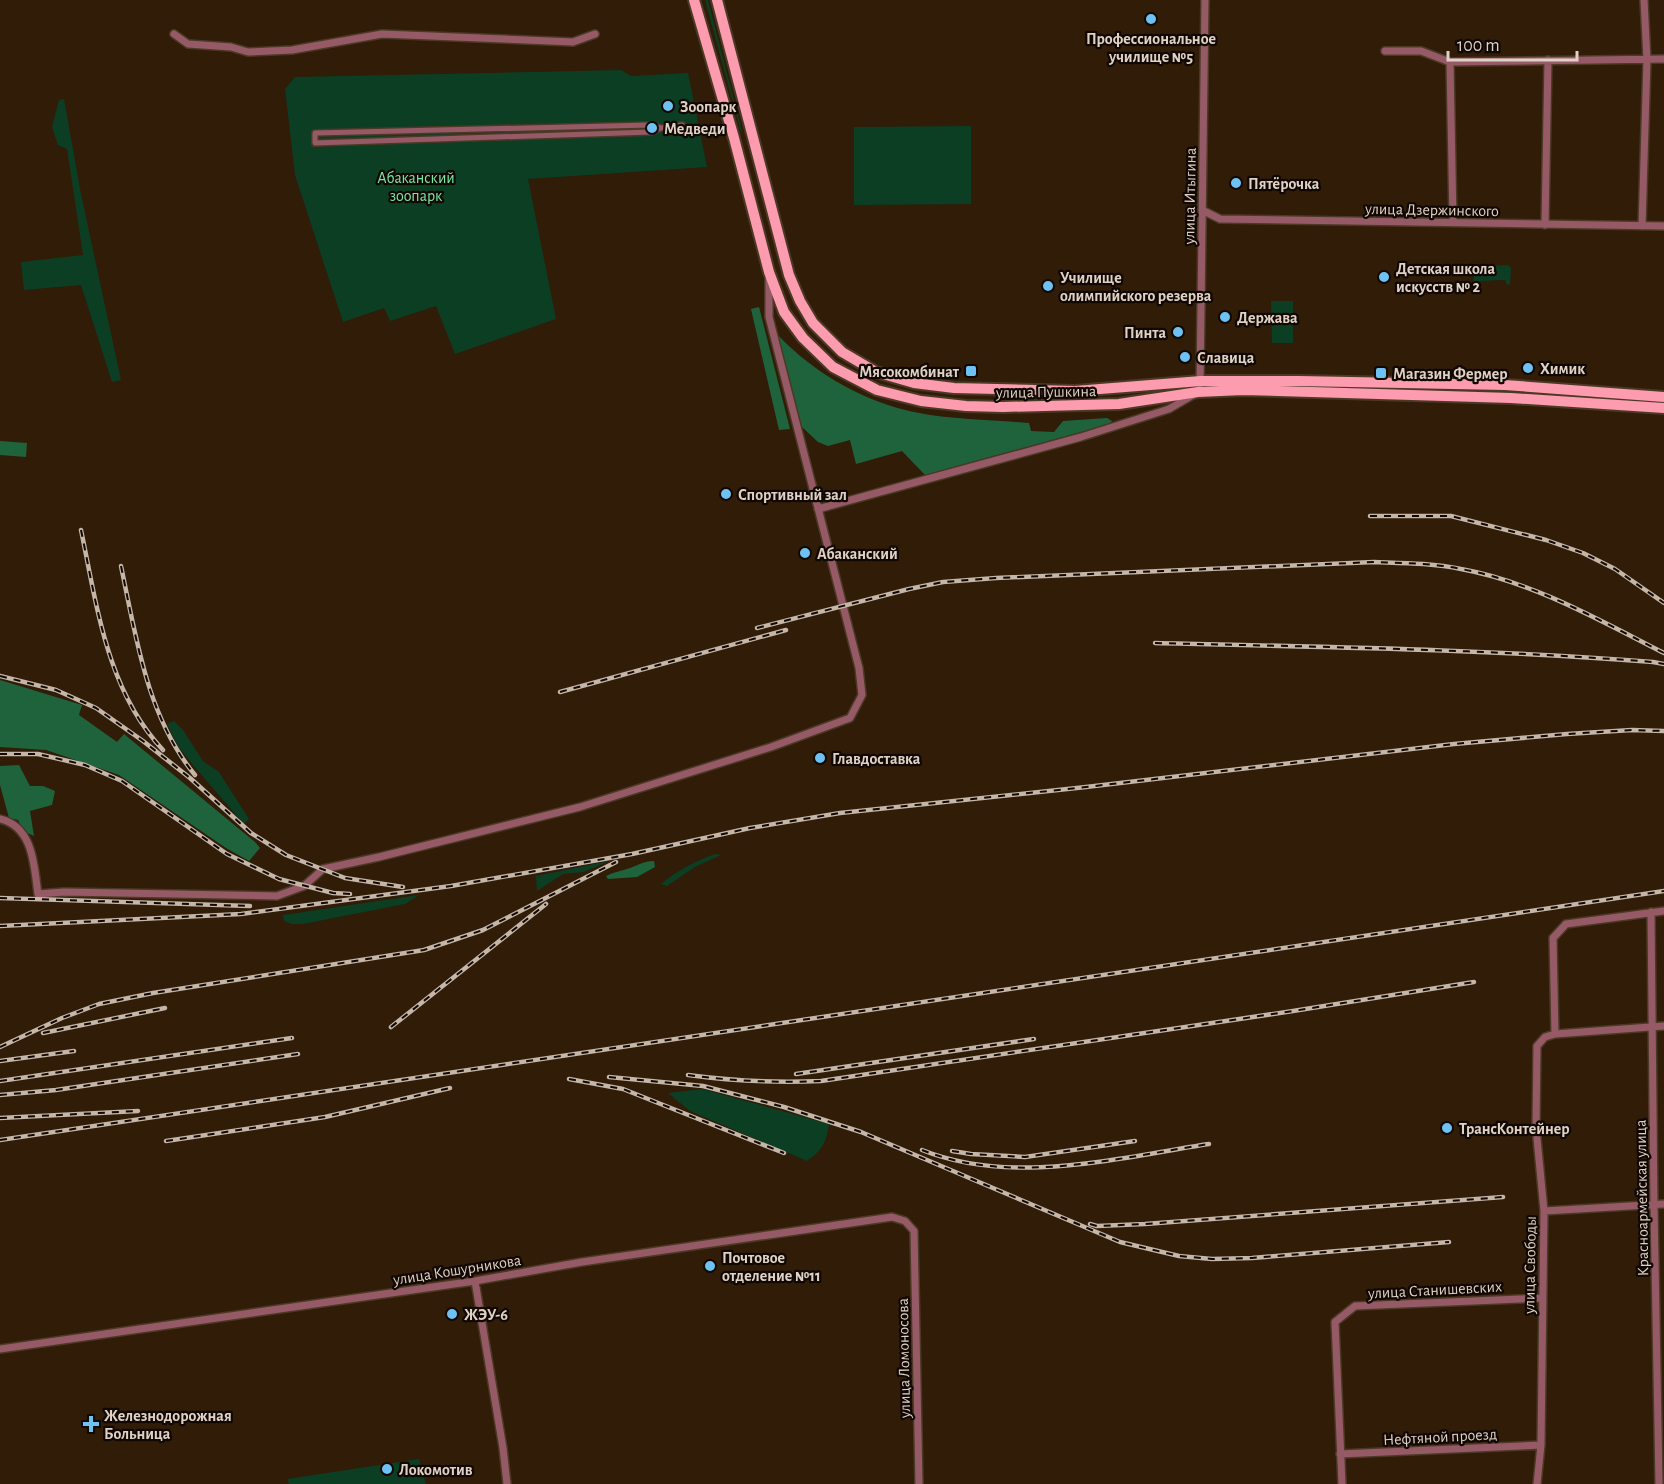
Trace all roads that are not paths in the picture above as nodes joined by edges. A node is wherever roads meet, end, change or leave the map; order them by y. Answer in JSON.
{"nodes":[{"id":1,"x":694,"y":0,"type":"edge"},
{"id":2,"x":717,"y":0,"type":"edge"},
{"id":3,"x":1205,"y":0,"type":"edge"},
{"id":4,"x":1644,"y":0,"type":"edge"},
{"id":5,"x":174,"y":34,"type":"dead end"},
{"id":6,"x":594,"y":34,"type":"dead end"},
{"id":7,"x":1385,"y":51,"type":"dead end"},
{"id":8,"x":1664,"y":59,"type":"edge"},
{"id":9,"x":1548,"y":60,"type":"junction"},
{"id":10,"x":1647,"y":60,"type":"junction"},
{"id":11,"x":1450,"y":62,"type":"junction"},
{"id":12,"x":682,"y":124,"type":"dead end"},
{"id":13,"x":661,"y":128,"type":"junction"},
{"id":14,"x":1202,"y":210,"type":"junction"},
{"id":15,"x":1453,"y":222,"type":"junction"},
{"id":16,"x":1545,"y":225,"type":"junction"},
{"id":17,"x":1642,"y":226,"type":"junction"},
{"id":18,"x":1664,"y":226,"type":"edge"},
{"id":19,"x":769,"y":272,"type":"junction"},
{"id":20,"x":1200,"y":387,"type":"junction"},
{"id":21,"x":1664,"y":396,"type":"edge"},
{"id":22,"x":1664,"y":408,"type":"edge"},
{"id":23,"x":818,"y":509,"type":"junction"},
{"id":24,"x":0,"y":819,"type":"edge"},
{"id":25,"x":1664,"y":911,"type":"edge"},
{"id":26,"x":1652,"y":912,"type":"junction"},
{"id":27,"x":1664,"y":1026,"type":"edge"},
{"id":28,"x":1653,"y":1027,"type":"junction"},
{"id":29,"x":1555,"y":1034,"type":"junction"},
{"id":30,"x":1664,"y":1204,"type":"edge"},
{"id":31,"x":1653,"y":1205,"type":"junction"},
{"id":32,"x":1544,"y":1210,"type":"junction"},
{"id":33,"x":914,"y":1231,"type":"joint"},
{"id":34,"x":475,"y":1281,"type":"junction"},
{"id":35,"x":1542,"y":1298,"type":"junction"},
{"id":36,"x":1660,"y":1326,"type":"edge"},
{"id":37,"x":0,"y":1349,"type":"edge"},
{"id":38,"x":1541,"y":1445,"type":"junction"},
{"id":39,"x":1340,"y":1454,"type":"junction"},
{"id":40,"x":507,"y":1484,"type":"edge"},
{"id":41,"x":919,"y":1484,"type":"edge"},
{"id":42,"x":1342,"y":1484,"type":"edge"},
{"id":43,"x":1538,"y":1484,"type":"edge"},
{"id":44,"x":1659,"y":1484,"type":"edge"}],
"edges":[{"from":1,"to":19,"type":"main road","name":"улица Пушкина"},
{"from":2,"to":20,"type":"main road","name":"улица Пушкина"},
{"from":3,"to":14,"type":"street","name":"улица Итыгина"},
{"from":4,"to":10,"type":"street"},
{"from":5,"to":6,"type":"street"},
{"from":7,"to":11,"type":"street"},
{"from":8,"to":10,"type":"street"},
{"from":9,"to":10,"type":"street"},
{"from":9,"to":11,"type":"street"},
{"from":9,"to":16,"type":"street"},
{"from":10,"to":17,"type":"street"},
{"from":11,"to":15,"type":"street"},
{"from":12,"to":13,"type":"street"},
{"from":13,"to":13,"type":"street"},
{"from":14,"to":15,"type":"street","name":"улица Дзержинского"},
{"from":14,"to":20,"type":"street","name":"улица Итыгина"},
{"from":15,"to":16,"type":"street","name":"улица Дзержинского"},
{"from":16,"to":17,"type":"street","name":"улица Дзержинского"},
{"from":17,"to":18,"type":"street","name":"улица Дзержинского"},
{"from":19,"to":20,"type":"main road","name":"улица Пушкина"},
{"from":19,"to":23,"type":"street"},
{"from":20,"to":21,"type":"main road","name":"улица Пушкина"},
{"from":20,"to":22,"type":"main road","name":"улица Пушкина"},
{"from":20,"to":23,"type":"street"},
{"from":23,"to":24,"type":"street"},
{"from":25,"to":26,"type":"street"},
{"from":26,"to":28,"type":"street","name":"Красноармейская улица"},
{"from":26,"to":29,"type":"street"},
{"from":27,"to":28,"type":"street"},
{"from":28,"to":29,"type":"street"},
{"from":28,"to":31,"type":"street","name":"Красноармейская улица"},
{"from":29,"to":32,"type":"street","name":"улица Свободы"},
{"from":30,"to":31,"type":"street"},
{"from":31,"to":32,"type":"street"},
{"from":31,"to":36,"type":"street","name":"Красноармейская улица"},
{"from":32,"to":35,"type":"street","name":"улица Свободы"},
{"from":33,"to":34,"type":"street","name":"улица Кошурникова"},
{"from":33,"to":41,"type":"street","name":"улица Ломоносова"},
{"from":34,"to":37,"type":"street","name":"улица Кошурникова"},
{"from":34,"to":40,"type":"street"},
{"from":35,"to":38,"type":"street","name":"улица Свободы"},
{"from":35,"to":39,"type":"street","name":"улица Станишевских"},
{"from":36,"to":44,"type":"street","name":"Красноармейская улица"},
{"from":38,"to":39,"type":"street","name":"Нефтяной проезд"},
{"from":38,"to":43,"type":"street","name":"улица Свободы"},
{"from":39,"to":42,"type":"street"}]}
